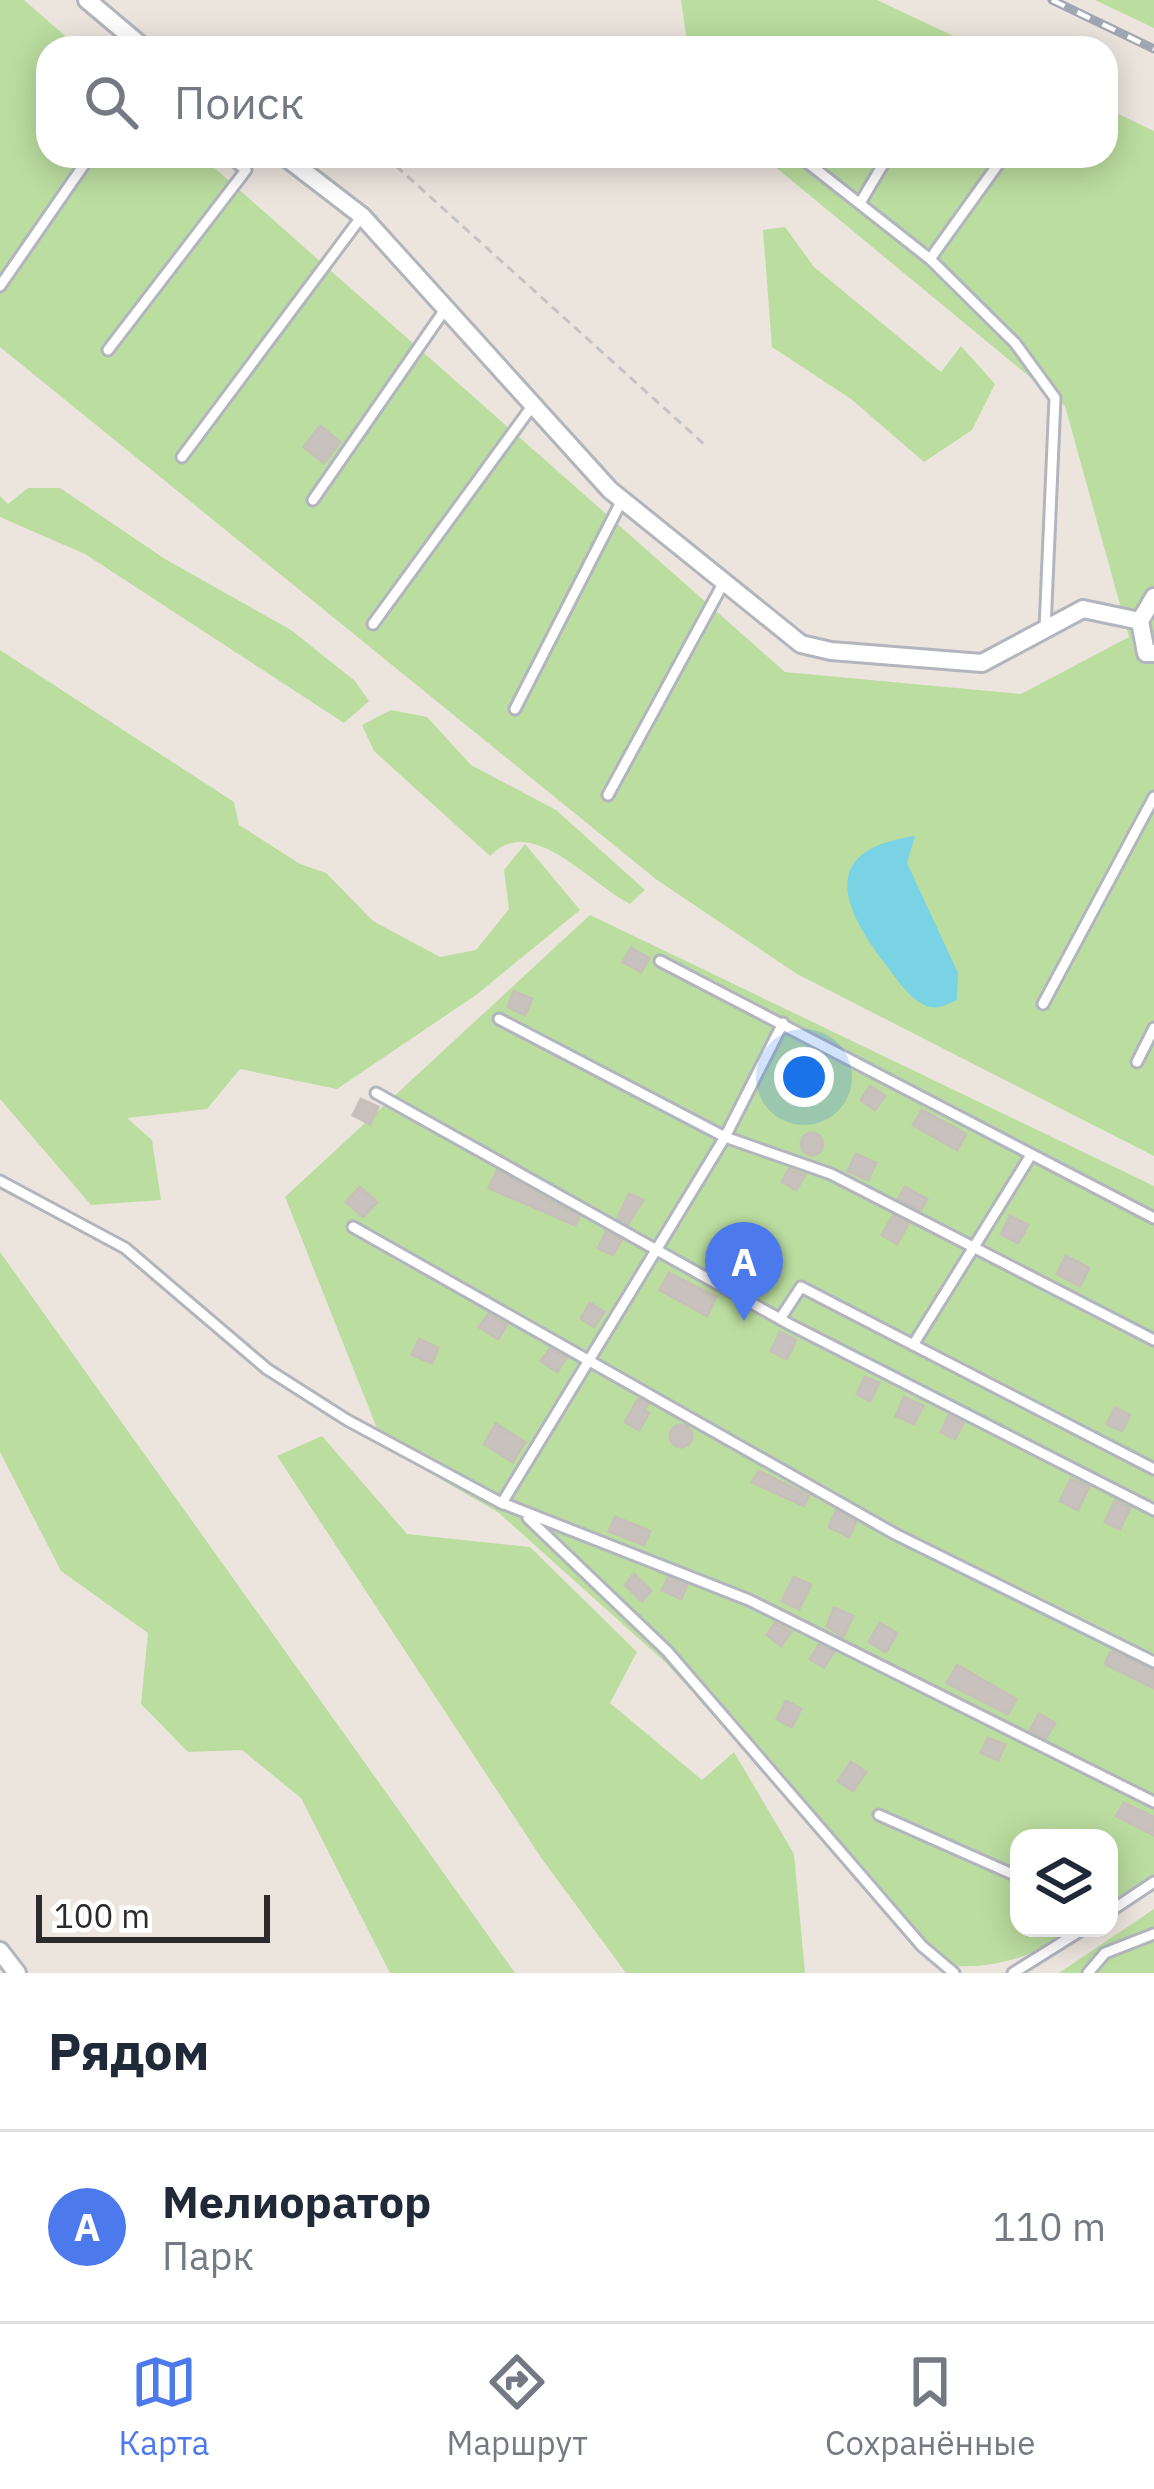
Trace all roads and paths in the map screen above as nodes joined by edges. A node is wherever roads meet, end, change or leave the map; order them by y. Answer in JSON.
{"nodes":[{"id":1,"x":87,"y":0,"type":"edge"},
{"id":2,"x":130,"y":36,"type":"edge"},
{"id":3,"x":82,"y":168,"type":"edge"},
{"id":4,"x":243,"y":168,"type":"edge"},
{"id":5,"x":300,"y":168,"type":"edge"},
{"id":6,"x":398,"y":168,"type":"edge"},
{"id":7,"x":823,"y":168,"type":"edge"},
{"id":8,"x":881,"y":168,"type":"edge"},
{"id":9,"x":995,"y":168,"type":"edge"},
{"id":10,"x":860,"y":203,"type":"junction"},
{"id":11,"x":362,"y":216,"type":"junction"},
{"id":12,"x":930,"y":260,"type":"junction"},
{"id":13,"x":0,"y":286,"type":"edge"},
{"id":14,"x":446,"y":308,"type":"junction"},
{"id":15,"x":108,"y":350,"type":"dead end"},
{"id":16,"x":533,"y":405,"type":"junction"},
{"id":17,"x":705,"y":445,"type":"dead end"},
{"id":18,"x":182,"y":457,"type":"dead end"},
{"id":19,"x":313,"y":500,"type":"dead end"},
{"id":20,"x":622,"y":500,"type":"junction"},
{"id":21,"x":724,"y":582,"type":"junction"},
{"id":22,"x":1154,"y":597,"type":"edge"},
{"id":23,"x":1147,"y":619,"type":"edge"},
{"id":24,"x":373,"y":625,"type":"dead end"},
{"id":25,"x":1045,"y":629,"type":"junction"},
{"id":26,"x":1154,"y":653,"type":"edge"},
{"id":27,"x":515,"y":709,"type":"dead end"},
{"id":28,"x":608,"y":795,"type":"dead end"},
{"id":29,"x":1154,"y":797,"type":"edge"},
{"id":30,"x":660,"y":961,"type":"dead end"},
{"id":31,"x":1043,"y":1004,"type":"dead end"},
{"id":32,"x":499,"y":1019,"type":"dead end"},
{"id":33,"x":783,"y":1023,"type":"junction"},
{"id":34,"x":1154,"y":1028,"type":"edge"},
{"id":35,"x":1137,"y":1062,"type":"dead end"},
{"id":36,"x":376,"y":1093,"type":"dead end"},
{"id":37,"x":725,"y":1137,"type":"junction"},
{"id":38,"x":1031,"y":1155,"type":"junction"},
{"id":39,"x":0,"y":1180,"type":"edge"},
{"id":40,"x":1154,"y":1218,"type":"edge"},
{"id":41,"x":353,"y":1227,"type":"dead end"},
{"id":42,"x":655,"y":1245,"type":"junction"},
{"id":43,"x":974,"y":1247,"type":"junction"},
{"id":44,"x":781,"y":1319,"type":"junction"},
{"id":45,"x":1154,"y":1340,"type":"edge"},
{"id":46,"x":913,"y":1345,"type":"junction"},
{"id":47,"x":587,"y":1361,"type":"junction"},
{"id":48,"x":1154,"y":1468,"type":"edge"},
{"id":49,"x":502,"y":1503,"type":"junction"},
{"id":50,"x":1154,"y":1510,"type":"edge"},
{"id":51,"x":1154,"y":1662,"type":"edge"},
{"id":52,"x":1154,"y":1802,"type":"edge"},
{"id":53,"x":879,"y":1814,"type":"dead end"},
{"id":54,"x":1010,"y":1873,"type":"edge"},
{"id":55,"x":1154,"y":1882,"type":"edge"},
{"id":56,"x":1118,"y":1906,"type":"edge"},
{"id":57,"x":1154,"y":1934,"type":"edge"},
{"id":58,"x":1071,"y":1937,"type":"edge"},
{"id":59,"x":0,"y":1951,"type":"edge"},
{"id":60,"x":17,"y":1973,"type":"edge"},
{"id":61,"x":954,"y":1973,"type":"edge"},
{"id":62,"x":1013,"y":1973,"type":"edge"},
{"id":63,"x":1088,"y":1973,"type":"edge"}],
"edges":[{"from":1,"to":2,"type":"street"},
{"from":3,"to":13,"type":"lane"},
{"from":4,"to":15,"type":"lane"},
{"from":5,"to":11,"type":"street"},
{"from":6,"to":17,"type":"path"},
{"from":7,"to":10,"type":"lane"},
{"from":8,"to":10,"type":"lane"},
{"from":9,"to":12,"type":"lane"},
{"from":10,"to":12,"type":"lane"},
{"from":11,"to":14,"type":"street"},
{"from":11,"to":18,"type":"lane"},
{"from":12,"to":25,"type":"lane"},
{"from":14,"to":16,"type":"street"},
{"from":14,"to":19,"type":"lane"},
{"from":16,"to":20,"type":"street"},
{"from":16,"to":24,"type":"lane"},
{"from":20,"to":21,"type":"street"},
{"from":20,"to":27,"type":"lane"},
{"from":21,"to":25,"type":"street"},
{"from":21,"to":28,"type":"lane"},
{"from":22,"to":23,"type":"street"},
{"from":23,"to":25,"type":"street"},
{"from":23,"to":26,"type":"street"},
{"from":29,"to":31,"type":"lane"},
{"from":30,"to":33,"type":"lane"},
{"from":32,"to":37,"type":"lane"},
{"from":33,"to":37,"type":"lane"},
{"from":33,"to":38,"type":"lane"},
{"from":34,"to":35,"type":"lane"},
{"from":36,"to":42,"type":"lane"},
{"from":37,"to":42,"type":"lane"},
{"from":37,"to":43,"type":"lane"},
{"from":38,"to":40,"type":"lane"},
{"from":38,"to":43,"type":"lane"},
{"from":39,"to":49,"type":"lane"},
{"from":41,"to":47,"type":"lane"},
{"from":42,"to":44,"type":"lane"},
{"from":42,"to":47,"type":"lane"},
{"from":43,"to":45,"type":"lane"},
{"from":43,"to":46,"type":"lane"},
{"from":44,"to":46,"type":"lane"},
{"from":44,"to":50,"type":"lane"},
{"from":46,"to":48,"type":"lane"},
{"from":47,"to":49,"type":"lane"},
{"from":47,"to":51,"type":"lane"},
{"from":49,"to":52,"type":"lane"},
{"from":49,"to":61,"type":"lane"},
{"from":53,"to":54,"type":"lane"},
{"from":55,"to":56,"type":"lane"},
{"from":57,"to":63,"type":"lane"},
{"from":58,"to":62,"type":"lane"},
{"from":59,"to":60,"type":"street"}]}
